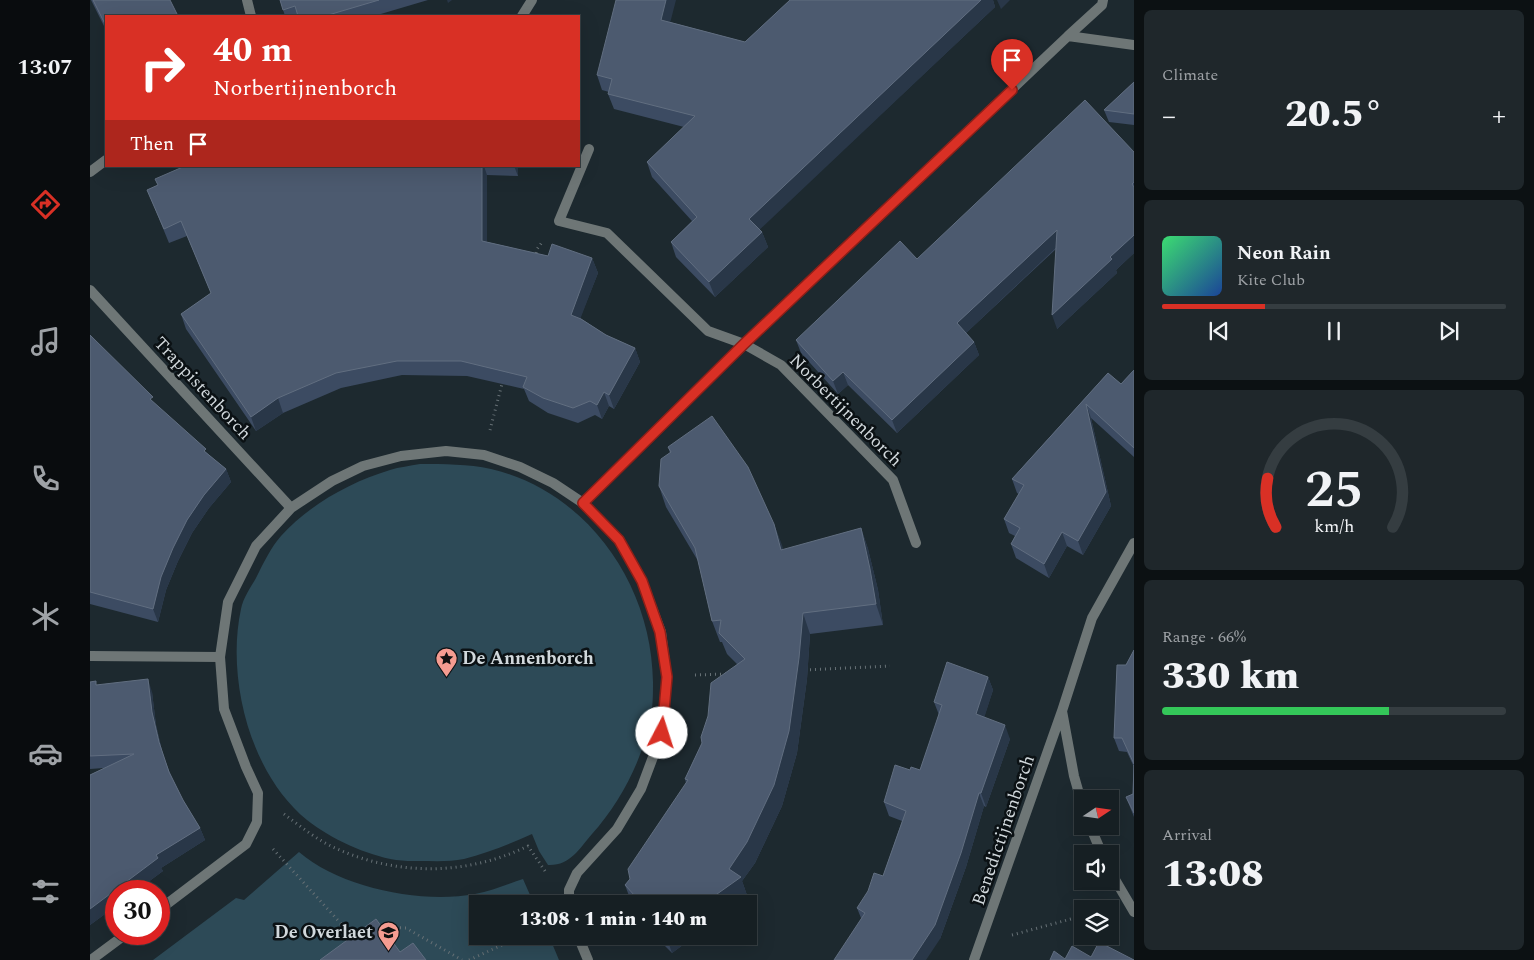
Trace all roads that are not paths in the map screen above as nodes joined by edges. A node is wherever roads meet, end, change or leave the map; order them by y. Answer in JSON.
{"nodes":[{"id":1,"x":246,"y":0,"type":"edge"},
{"id":2,"x":532,"y":0,"type":"edge"},
{"id":3,"x":1103,"y":0,"type":"edge"},
{"id":4,"x":251,"y":15,"type":"edge"},
{"id":5,"x":523,"y":15,"type":"edge"},
{"id":6,"x":1068,"y":36,"type":"junction"},
{"id":7,"x":1134,"y":45,"type":"edge"},
{"id":8,"x":589,"y":149,"type":"dead end"},
{"id":9,"x":105,"y":161,"type":"edge"},
{"id":10,"x":90,"y":172,"type":"edge"},
{"id":11,"x":90,"y":290,"type":"edge"},
{"id":12,"x":744,"y":344,"type":"junction"},
{"id":13,"x":583,"y":503,"type":"junction"},
{"id":14,"x":291,"y":508,"type":"junction"},
{"id":15,"x":916,"y":543,"type":"dead end"},
{"id":16,"x":1134,"y":543,"type":"edge"},
{"id":17,"x":91,"y":655,"type":"edge"},
{"id":18,"x":220,"y":657,"type":"junction"},
{"id":19,"x":1062,"y":711,"type":"junction"},
{"id":20,"x":1078,"y":790,"type":"edge"},
{"id":21,"x":1119,"y":886,"type":"edge"},
{"id":22,"x":569,"y":895,"type":"edge"},
{"id":23,"x":170,"y":902,"type":"edge"},
{"id":24,"x":1134,"y":912,"type":"edge"},
{"id":25,"x":111,"y":945,"type":"edge"},
{"id":26,"x":582,"y":945,"type":"edge"},
{"id":27,"x":90,"y":960,"type":"edge"},
{"id":28,"x":588,"y":960,"type":"edge"},
{"id":29,"x":974,"y":960,"type":"edge"}],
"edges":[{"from":1,"to":4,"type":"street"},
{"from":2,"to":5,"type":"street"},
{"from":3,"to":6,"type":"street"},
{"from":6,"to":7,"type":"street"},
{"from":6,"to":12,"type":"street"},
{"from":8,"to":12,"type":"street","name":"Norbertijnenborch"},
{"from":9,"to":10,"type":"street"},
{"from":11,"to":14,"type":"street","name":"Trappistenborch"},
{"from":12,"to":13,"type":"street"},
{"from":12,"to":15,"type":"street","name":"Norbertijnenborch"},
{"from":13,"to":14,"type":"street"},
{"from":13,"to":22,"type":"street"},
{"from":14,"to":18,"type":"street"},
{"from":16,"to":19,"type":"street","name":"Benedictijnenborch"},
{"from":17,"to":18,"type":"street"},
{"from":18,"to":23,"type":"street"},
{"from":19,"to":20,"type":"street","name":"Benedictijnenborch"},
{"from":19,"to":29,"type":"street","name":"Benedictijnenborch"},
{"from":21,"to":24,"type":"street"},
{"from":25,"to":27,"type":"street"},
{"from":26,"to":28,"type":"street"}]}
